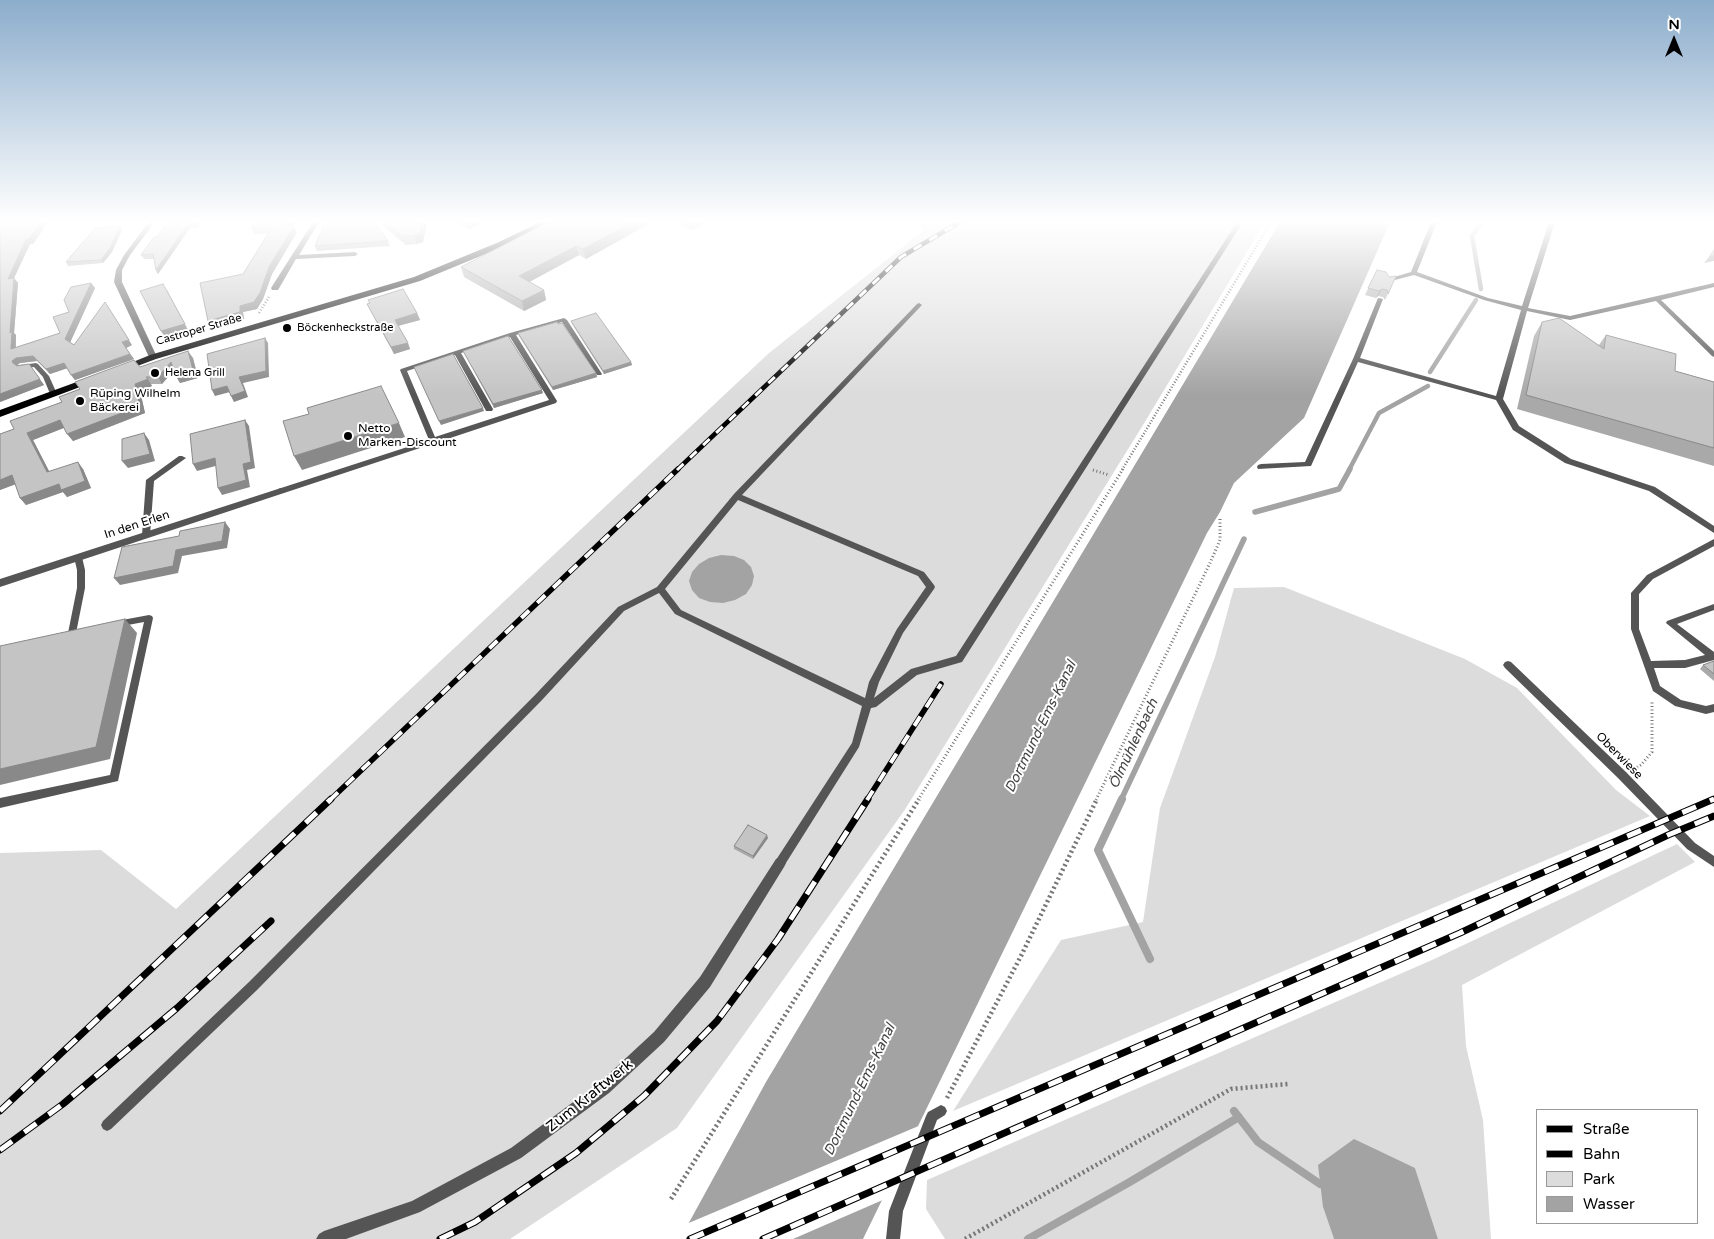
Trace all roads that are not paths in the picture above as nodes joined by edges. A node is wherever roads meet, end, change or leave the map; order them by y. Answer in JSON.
{"nodes":[{"id":1,"x":118,"y":280,"type":"edge"},
{"id":2,"x":280,"y":280,"type":"edge"},
{"id":3,"x":411,"y":280,"type":"edge"},
{"id":4,"x":1203,"y":280,"type":"edge"},
{"id":5,"x":1433,"y":280,"type":"edge"},
{"id":6,"x":1533,"y":280,"type":"edge"},
{"id":7,"x":1714,"y":285,"type":"edge"},
{"id":8,"x":275,"y":288,"type":"road end"},
{"id":9,"x":1380,"y":299,"type":"edge"},
{"id":10,"x":1657,"y":299,"type":"junction"},
{"id":11,"x":919,"y":305,"type":"dead end"},
{"id":12,"x":1524,"y":309,"type":"junction"},
{"id":13,"x":512,"y":334,"type":"junction"},
{"id":14,"x":457,"y":352,"type":"junction"},
{"id":15,"x":1714,"y":355,"type":"edge"},
{"id":16,"x":153,"y":357,"type":"junction"},
{"id":17,"x":1356,"y":360,"type":"junction"},
{"id":18,"x":21,"y":367,"type":"edge"},
{"id":19,"x":599,"y":374,"type":"dead end"},
{"id":20,"x":53,"y":394,"type":"junction"},
{"id":21,"x":1499,"y":399,"type":"junction"},
{"id":22,"x":488,"y":409,"type":"dead end"},
{"id":23,"x":0,"y":414,"type":"edge"},
{"id":24,"x":433,"y":441,"type":"junction"},
{"id":25,"x":182,"y":458,"type":"dead end"},
{"id":26,"x":1261,"y":467,"type":"dead end"},
{"id":27,"x":281,"y":491,"type":"joint"},
{"id":28,"x":737,"y":496,"type":"junction"},
{"id":29,"x":1714,"y":530,"type":"edge"},
{"id":30,"x":146,"y":535,"type":"junction"},
{"id":31,"x":1714,"y":542,"type":"edge"},
{"id":32,"x":78,"y":558,"type":"junction"},
{"id":33,"x":0,"y":583,"type":"edge"},
{"id":34,"x":660,"y":589,"type":"junction"},
{"id":35,"x":1714,"y":607,"type":"edge"},
{"id":36,"x":110,"y":625,"type":"edge"},
{"id":37,"x":72,"y":633,"type":"edge"},
{"id":38,"x":1714,"y":656,"type":"edge"},
{"id":39,"x":1648,"y":665,"type":"junction"},
{"id":40,"x":1508,"y":666,"type":"dead end"},
{"id":41,"x":867,"y":704,"type":"junction"},
{"id":42,"x":1714,"y":708,"type":"edge"},
{"id":43,"x":0,"y":803,"type":"edge"},
{"id":44,"x":1714,"y":862,"type":"edge"},
{"id":45,"x":780,"y":863,"type":"joint"},
{"id":46,"x":941,"y":1111,"type":"road end"},
{"id":47,"x":107,"y":1125,"type":"dead end"},
{"id":48,"x":324,"y":1239,"type":"edge"},
{"id":49,"x":893,"y":1239,"type":"edge"}],
"edges":[{"from":1,"to":16,"type":"street"},
{"from":2,"to":8,"type":"street"},
{"from":3,"to":16,"type":"main road","name":"Castroper Straße"},
{"from":4,"to":41,"type":"lane"},
{"from":5,"to":12,"type":"lane"},
{"from":6,"to":12,"type":"lane"},
{"from":7,"to":10,"type":"lane"},
{"from":9,"to":17,"type":"lane"},
{"from":10,"to":12,"type":"lane"},
{"from":10,"to":15,"type":"lane"},
{"from":11,"to":28,"type":"lane"},
{"from":12,"to":21,"type":"lane"},
{"from":13,"to":14,"type":"lane"},
{"from":13,"to":19,"type":"lane"},
{"from":13,"to":24,"type":"lane"},
{"from":14,"to":22,"type":"lane"},
{"from":14,"to":24,"type":"lane"},
{"from":16,"to":20,"type":"main road","name":"Castroper Straße"},
{"from":17,"to":21,"type":"lane"},
{"from":17,"to":26,"type":"lane"},
{"from":18,"to":20,"type":"lane"},
{"from":20,"to":23,"type":"main road","name":"Castroper Straße"},
{"from":21,"to":29,"type":"lane"},
{"from":24,"to":27,"type":"lane"},
{"from":25,"to":30,"type":"lane"},
{"from":27,"to":30,"type":"street","name":"In den Erlen"},
{"from":28,"to":34,"type":"lane"},
{"from":28,"to":41,"type":"lane"},
{"from":30,"to":32,"type":"street","name":"In den Erlen"},
{"from":31,"to":39,"type":"lane"},
{"from":32,"to":33,"type":"street","name":"In den Erlen"},
{"from":32,"to":37,"type":"lane"},
{"from":34,"to":41,"type":"lane"},
{"from":34,"to":47,"type":"lane"},
{"from":35,"to":38,"type":"lane"},
{"from":36,"to":43,"type":"lane"},
{"from":38,"to":39,"type":"lane"},
{"from":39,"to":42,"type":"lane"},
{"from":40,"to":44,"type":"lane","name":"Oberwiese"},
{"from":41,"to":45,"type":"lane"},
{"from":45,"to":48,"type":"street","name":"Zum Kraftwerk"},
{"from":46,"to":49,"type":"lane"}]}
